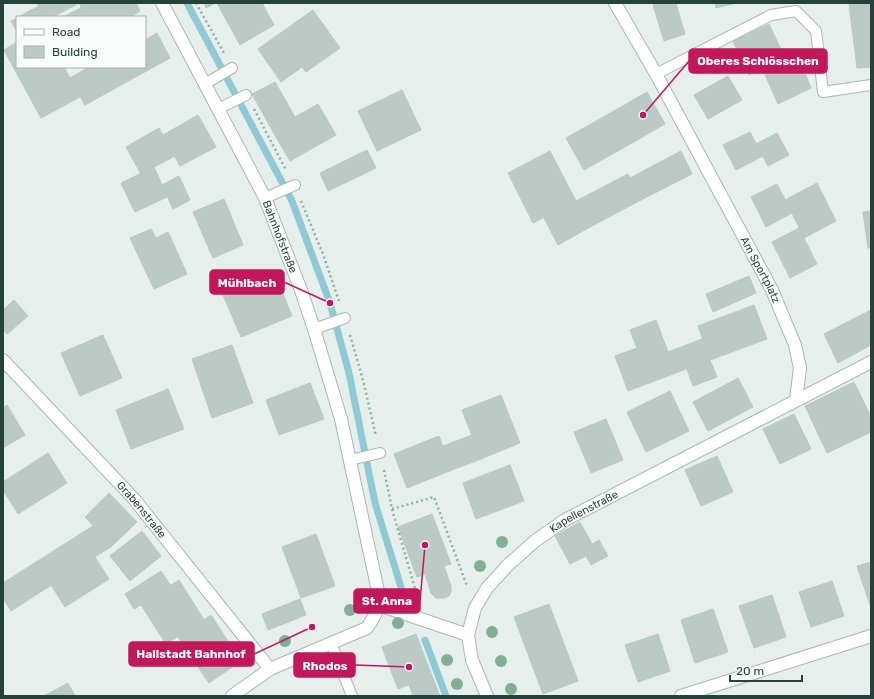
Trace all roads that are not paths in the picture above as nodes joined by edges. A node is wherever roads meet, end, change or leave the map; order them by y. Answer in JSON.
{"nodes":[{"id":1,"x":162,"y":3,"type":"edge"},
{"id":2,"x":615,"y":3,"type":"edge"},
{"id":3,"x":229,"y":69,"type":"dead end"},
{"id":4,"x":656,"y":74,"type":"junction"},
{"id":5,"x":210,"y":81,"type":"junction"},
{"id":6,"x":871,"y":85,"type":"edge"},
{"id":7,"x":243,"y":97,"type":"dead end"},
{"id":8,"x":218,"y":109,"type":"junction"},
{"id":9,"x":293,"y":187,"type":"dead end"},
{"id":10,"x":265,"y":198,"type":"junction"},
{"id":11,"x":342,"y":319,"type":"dead end"},
{"id":12,"x":314,"y":329,"type":"junction"},
{"id":13,"x":3,"y":360,"type":"edge"},
{"id":14,"x":871,"y":362,"type":"edge"},
{"id":15,"x":796,"y":399,"type":"junction"},
{"id":16,"x":377,"y":453,"type":"dead end"},
{"id":17,"x":356,"y":458,"type":"junction"},
{"id":18,"x":379,"y":605,"type":"junction"},
{"id":19,"x":468,"y":635,"type":"junction"},
{"id":20,"x":871,"y":636,"type":"edge"},
{"id":21,"x":331,"y":643,"type":"junction"},
{"id":22,"x":270,"y":669,"type":"junction"},
{"id":23,"x":350,"y":695,"type":"edge"},
{"id":24,"x":232,"y":696,"type":"edge"},
{"id":25,"x":487,"y":696,"type":"edge"},
{"id":26,"x":681,"y":696,"type":"edge"}],
"edges":[{"from":1,"to":5,"type":"street","name":"Bahnhofstraße"},
{"from":2,"to":4,"type":"street","name":"Am Sportplatz"},
{"from":3,"to":5,"type":"lane"},
{"from":4,"to":6,"type":"lane"},
{"from":4,"to":15,"type":"street","name":"Am Sportplatz"},
{"from":5,"to":8,"type":"street","name":"Bahnhofstraße"},
{"from":7,"to":8,"type":"lane"},
{"from":8,"to":10,"type":"street","name":"Bahnhofstraße"},
{"from":9,"to":10,"type":"lane"},
{"from":10,"to":12,"type":"street","name":"Bahnhofstraße"},
{"from":11,"to":12,"type":"lane"},
{"from":12,"to":17,"type":"street","name":"Bahnhofstraße"},
{"from":13,"to":22,"type":"street","name":"Grabenstraße"},
{"from":14,"to":15,"type":"street"},
{"from":15,"to":19,"type":"street","name":"Kapellenstraße"},
{"from":16,"to":17,"type":"lane"},
{"from":17,"to":18,"type":"street","name":"Bahnhofstraße"},
{"from":18,"to":19,"type":"street"},
{"from":18,"to":21,"type":"street"},
{"from":19,"to":25,"type":"street","name":"Kapellenstraße"},
{"from":20,"to":26,"type":"street"},
{"from":21,"to":22,"type":"street"},
{"from":21,"to":23,"type":"lane"},
{"from":22,"to":24,"type":"street"}]}
